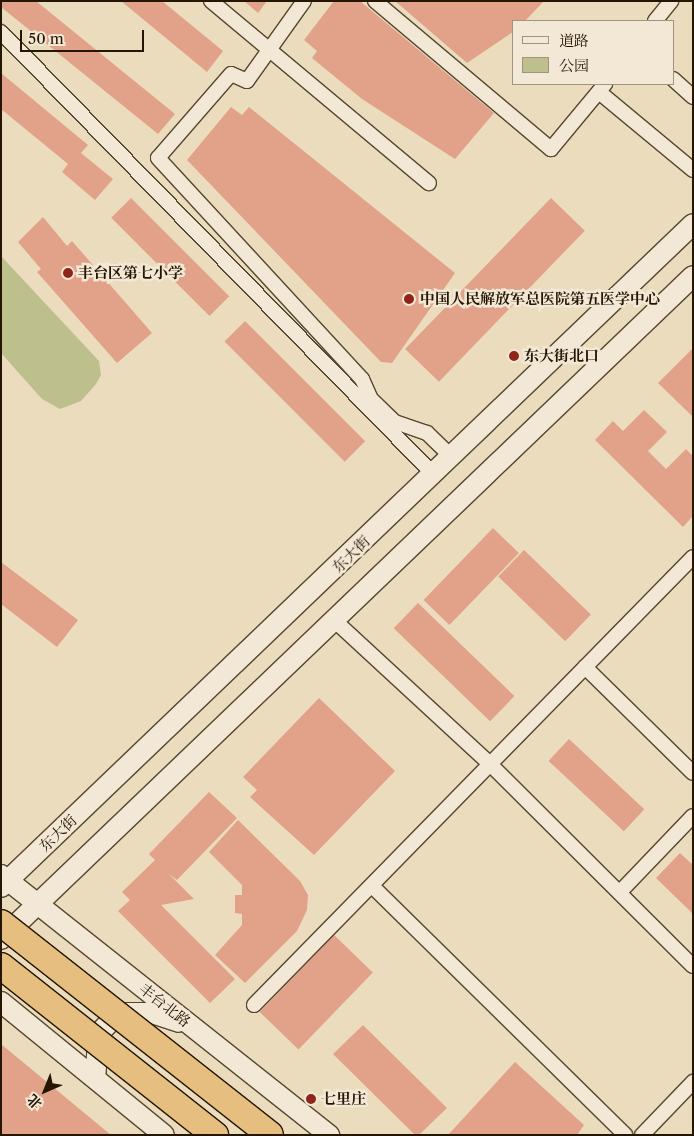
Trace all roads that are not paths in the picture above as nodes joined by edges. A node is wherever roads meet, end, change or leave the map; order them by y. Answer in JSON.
{"nodes":[{"id":1,"x":212,"y":1,"type":"edge"},
{"id":2,"x":304,"y":1,"type":"edge"},
{"id":3,"x":375,"y":1,"type":"edge"},
{"id":4,"x":671,"y":1,"type":"edge"},
{"id":5,"x":656,"y":20,"type":"edge"},
{"id":6,"x":1,"y":32,"type":"edge"},
{"id":7,"x":270,"y":49,"type":"junction"},
{"id":8,"x":674,"y":81,"type":"edge"},
{"id":9,"x":602,"y":88,"type":"edge"},
{"id":10,"x":693,"y":97,"type":"edge"},
{"id":11,"x":693,"y":170,"type":"edge"},
{"id":12,"x":429,"y":183,"type":"dead end"},
{"id":13,"x":693,"y":224,"type":"edge"},
{"id":14,"x":692,"y":278,"type":"edge"},
{"id":15,"x":452,"y":457,"type":"junction"},
{"id":16,"x":434,"y":475,"type":"junction"},
{"id":17,"x":693,"y":557,"type":"edge"},
{"id":18,"x":334,"y":620,"type":"junction"},
{"id":19,"x":585,"y":667,"type":"junction"},
{"id":20,"x":490,"y":764,"type":"junction"},
{"id":21,"x":693,"y":773,"type":"edge"},
{"id":22,"x":693,"y":816,"type":"edge"},
{"id":23,"x":4,"y":881,"type":"edge"},
{"id":24,"x":372,"y":886,"type":"junction"},
{"id":25,"x":620,"y":892,"type":"junction"},
{"id":26,"x":39,"y":904,"type":"junction"},
{"id":27,"x":1,"y":923,"type":"edge"},
{"id":28,"x":1,"y":938,"type":"edge"},
{"id":29,"x":1,"y":966,"type":"edge"},
{"id":30,"x":693,"y":966,"type":"edge"},
{"id":31,"x":1,"y":1002,"type":"edge"},
{"id":32,"x":254,"y":1005,"type":"dead end"},
{"id":33,"x":193,"y":1027,"type":"junction"},
{"id":34,"x":95,"y":1078,"type":"junction"},
{"id":35,"x":693,"y":1082,"type":"edge"},
{"id":36,"x":164,"y":1135,"type":"edge"},
{"id":37,"x":215,"y":1135,"type":"edge"},
{"id":38,"x":270,"y":1135,"type":"edge"},
{"id":39,"x":329,"y":1135,"type":"edge"},
{"id":40,"x":625,"y":1135,"type":"edge"},
{"id":41,"x":642,"y":1135,"type":"edge"}],
"edges":[{"from":1,"to":7,"type":"street"},
{"from":2,"to":7,"type":"street"},
{"from":3,"to":9,"type":"street"},
{"from":4,"to":5,"type":"street"},
{"from":6,"to":16,"type":"street"},
{"from":7,"to":12,"type":"street"},
{"from":7,"to":15,"type":"street"},
{"from":8,"to":10,"type":"street"},
{"from":9,"to":11,"type":"street"},
{"from":13,"to":15,"type":"main road","name":"东大街"},
{"from":14,"to":18,"type":"main road"},
{"from":15,"to":16,"type":"main road","name":"东大街"},
{"from":16,"to":23,"type":"main road","name":"东大街"},
{"from":17,"to":19,"type":"street"},
{"from":18,"to":20,"type":"street"},
{"from":18,"to":26,"type":"main road"},
{"from":19,"to":20,"type":"street"},
{"from":19,"to":21,"type":"street"},
{"from":20,"to":24,"type":"street"},
{"from":20,"to":25,"type":"street"},
{"from":22,"to":25,"type":"street"},
{"from":23,"to":26,"type":"main road","name":"丰台北路"},
{"from":24,"to":32,"type":"street"},
{"from":24,"to":40,"type":"street"},
{"from":25,"to":30,"type":"street"},
{"from":26,"to":28,"type":"main road"},
{"from":26,"to":33,"type":"main road","name":"丰台北路"},
{"from":27,"to":38,"type":"highway","bridge":true},
{"from":29,"to":37,"type":"highway","bridge":true},
{"from":31,"to":34,"type":"main road"},
{"from":33,"to":34,"type":"main road"},
{"from":33,"to":39,"type":"main road","name":"丰台北路"},
{"from":34,"to":36,"type":"main road"},
{"from":35,"to":41,"type":"street"}]}
